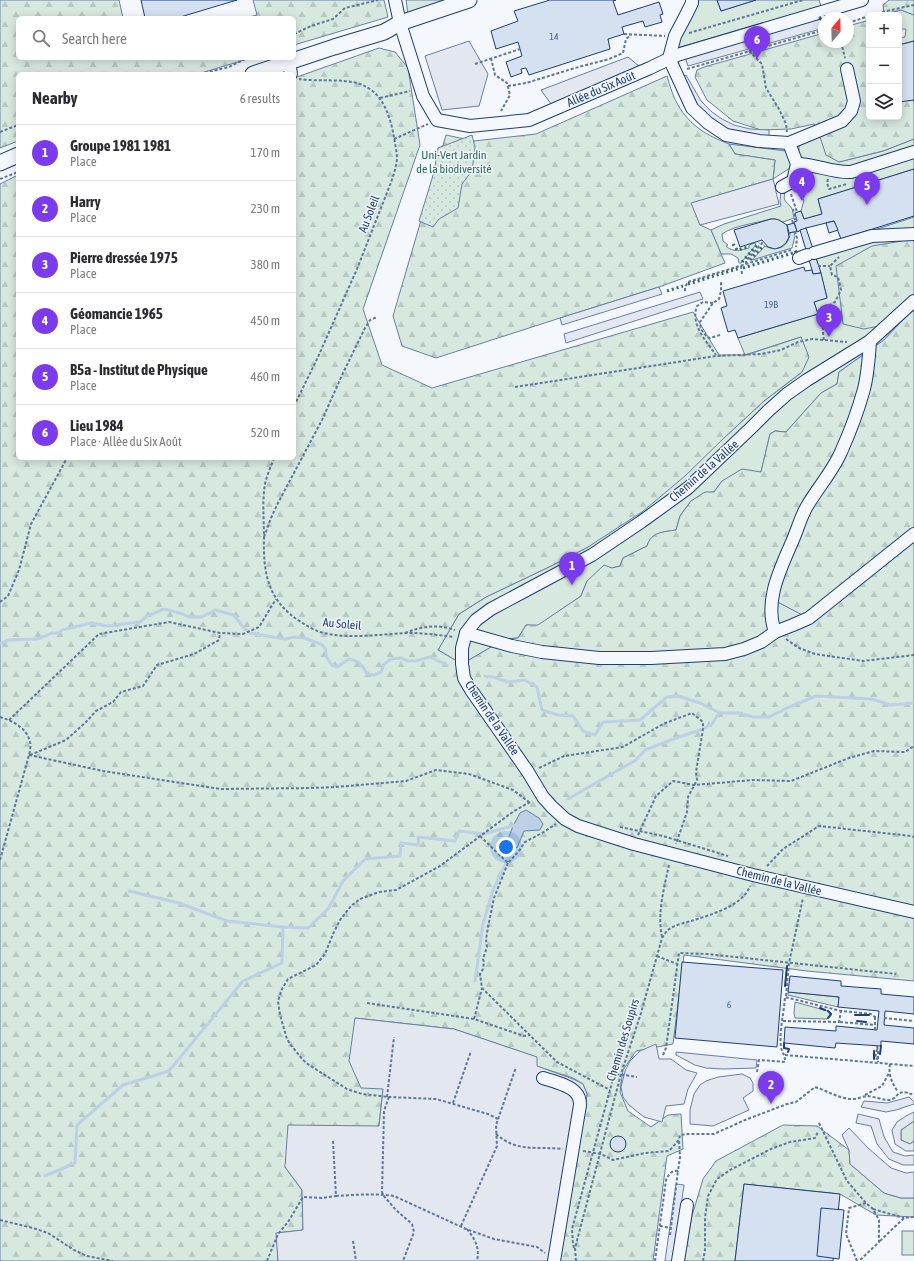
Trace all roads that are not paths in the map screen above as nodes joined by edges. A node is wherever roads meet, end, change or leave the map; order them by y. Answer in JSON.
{"nodes":[{"id":1,"x":395,"y":0,"type":"edge"},
{"id":2,"x":469,"y":0,"type":"edge"},
{"id":3,"x":692,"y":0,"type":"edge"},
{"id":4,"x":862,"y":0,"type":"edge"},
{"id":5,"x":827,"y":5,"type":"edge"},
{"id":6,"x":400,"y":22,"type":"junction"},
{"id":7,"x":669,"y":58,"type":"junction"},
{"id":8,"x":290,"y":68,"type":"edge"},
{"id":9,"x":847,"y":69,"type":"road end"},
{"id":10,"x":265,"y":72,"type":"edge"},
{"id":11,"x":789,"y":143,"type":"junction"},
{"id":12,"x":914,"y":152,"type":"edge"},
{"id":13,"x":16,"y":156,"type":"edge"},
{"id":14,"x":0,"y":163,"type":"edge"},
{"id":15,"x":797,"y":164,"type":"junction"},
{"id":16,"x":782,"y":188,"type":"dead end"},
{"id":17,"x":914,"y":234,"type":"edge"},
{"id":18,"x":807,"y":255,"type":"dead end"},
{"id":19,"x":914,"y":301,"type":"edge"},
{"id":20,"x":870,"y":341,"type":"junction"},
{"id":21,"x":914,"y":534,"type":"edge"},
{"id":22,"x":775,"y":632,"type":"junction"},
{"id":23,"x":466,"y":633,"type":"junction"},
{"id":24,"x":914,"y":912,"type":"edge"},
{"id":25,"x":543,"y":1078,"type":"dead end"},
{"id":26,"x":687,"y":1205,"type":"dead end"},
{"id":27,"x":554,"y":1261,"type":"edge"},
{"id":28,"x":678,"y":1261,"type":"edge"}],
"edges":[{"from":1,"to":6,"type":"street"},
{"from":2,"to":6,"type":"main road"},
{"from":3,"to":7,"type":"street"},
{"from":4,"to":5,"type":"street","name":"Allée du Six Août"},
{"from":5,"to":7,"type":"street","name":"Allée du Six Août"},
{"from":6,"to":7,"type":"street","name":"Allée du Six Août"},
{"from":6,"to":8,"type":"main road"},
{"from":7,"to":11,"type":"street"},
{"from":8,"to":10,"type":"main road"},
{"from":9,"to":11,"type":"street"},
{"from":11,"to":15,"type":"street"},
{"from":12,"to":15,"type":"street"},
{"from":13,"to":14,"type":"main road"},
{"from":15,"to":16,"type":"street"},
{"from":17,"to":18,"type":"street"},
{"from":19,"to":20,"type":"street","name":"Chemin de la Vallée"},
{"from":20,"to":22,"type":"street"},
{"from":20,"to":23,"type":"street","name":"Chemin de la Vallée"},
{"from":21,"to":22,"type":"street"},
{"from":22,"to":23,"type":"street"},
{"from":23,"to":24,"type":"street","name":"Chemin de la Vallée"},
{"from":25,"to":27,"type":"street"},
{"from":26,"to":28,"type":"street"}]}
